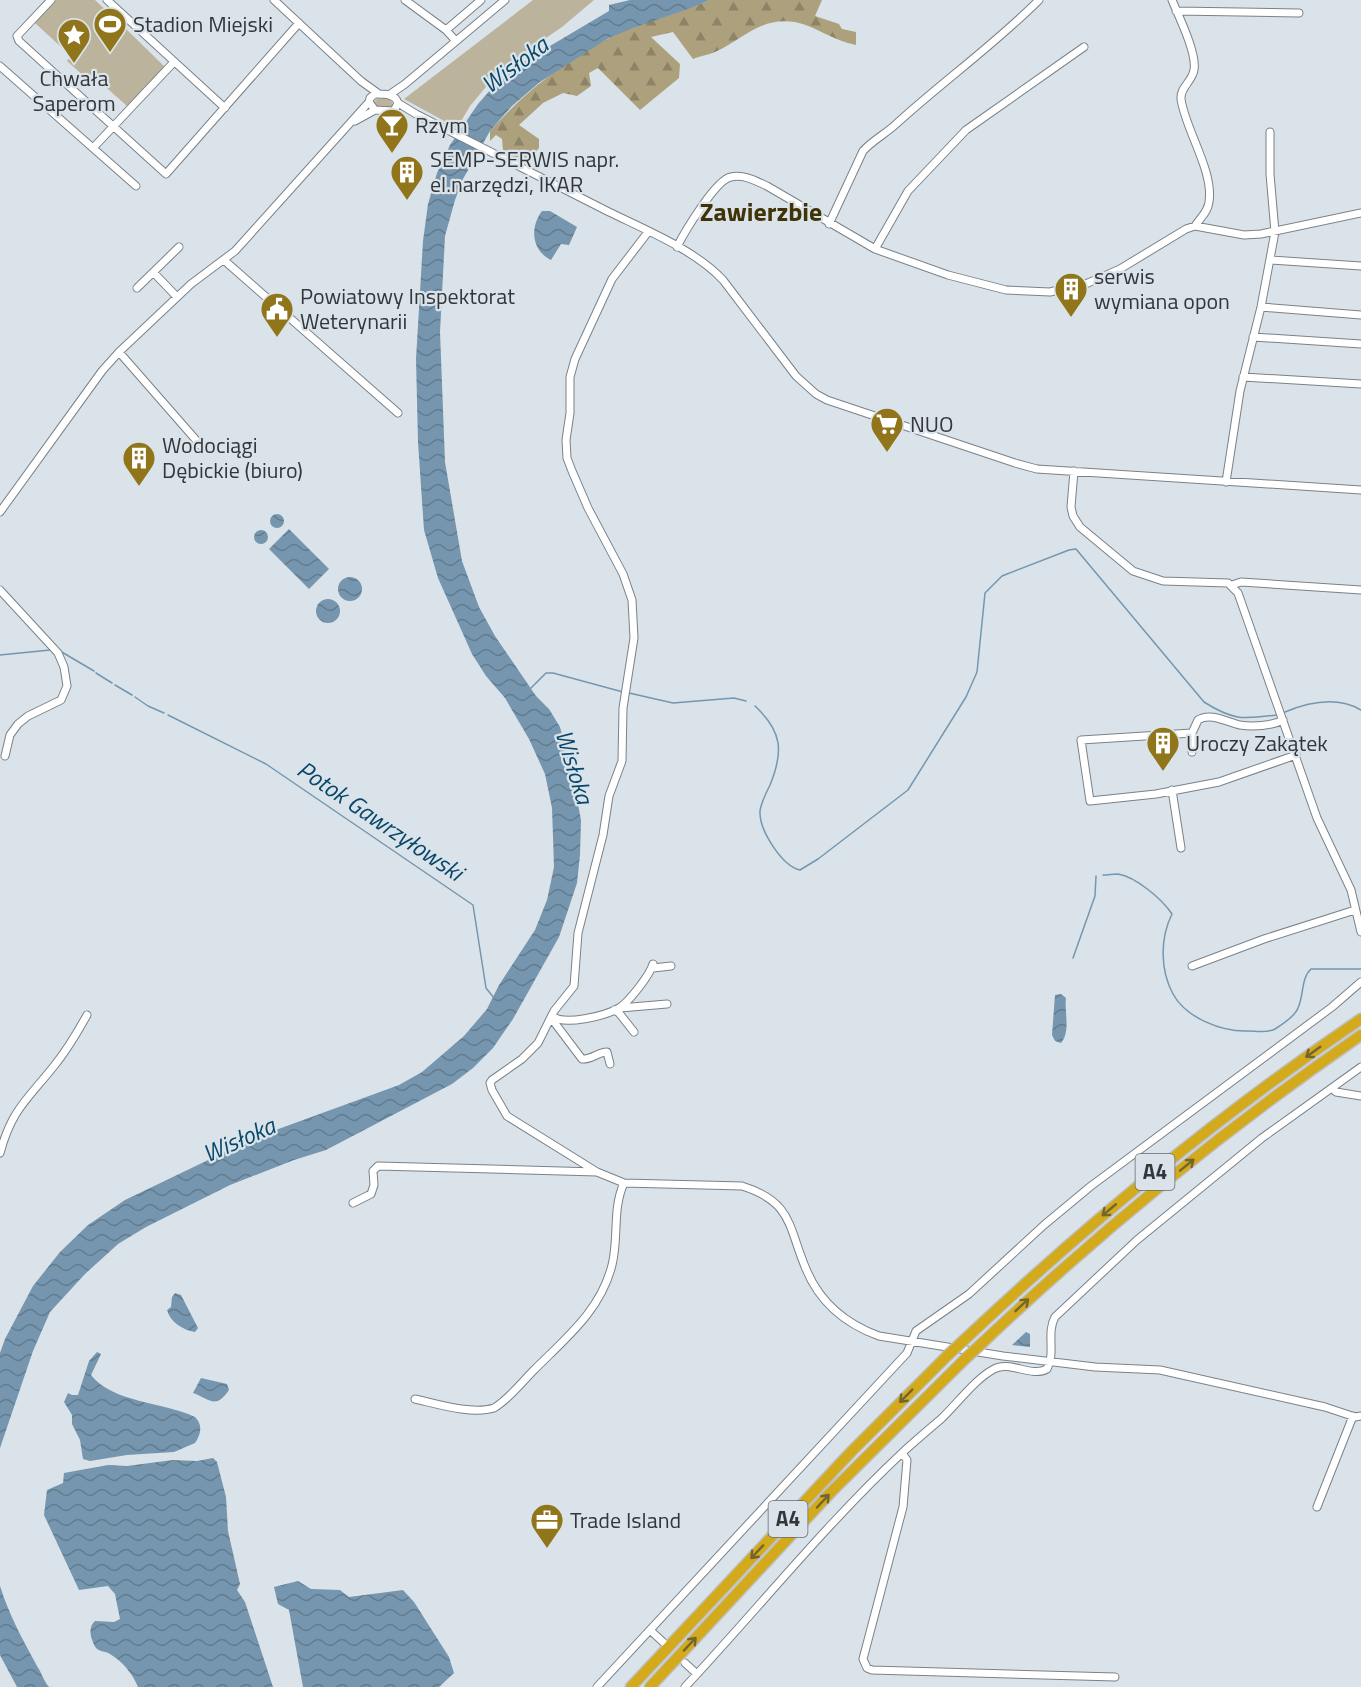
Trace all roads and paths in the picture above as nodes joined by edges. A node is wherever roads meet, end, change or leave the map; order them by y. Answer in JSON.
{"nodes":[{"id":1,"x":51,"y":0,"type":"edge"},
{"id":2,"x":107,"y":0,"type":"edge"},
{"id":3,"x":274,"y":0,"type":"edge"},
{"id":4,"x":405,"y":0,"type":"edge"},
{"id":5,"x":481,"y":0,"type":"edge"},
{"id":6,"x":505,"y":0,"type":"edge"},
{"id":7,"x":1039,"y":0,"type":"edge"},
{"id":8,"x":1172,"y":0,"type":"edge"},
{"id":9,"x":1176,"y":11,"type":"junction"},
{"id":10,"x":1299,"y":13,"type":"dead end"},
{"id":11,"x":299,"y":23,"type":"junction"},
{"id":12,"x":446,"y":30,"type":"junction"},
{"id":13,"x":455,"y":40,"type":"junction"},
{"id":14,"x":1084,"y":46,"type":"dead end"},
{"id":15,"x":174,"y":62,"type":"junction"},
{"id":16,"x":0,"y":66,"type":"edge"},
{"id":17,"x":361,"y":81,"type":"junction"},
{"id":18,"x":405,"y":84,"type":"junction"},
{"id":19,"x":379,"y":94,"type":"junction"},
{"id":20,"x":389,"y":95,"type":"junction"},
{"id":21,"x":369,"y":100,"type":"junction"},
{"id":22,"x":397,"y":101,"type":"junction"},
{"id":23,"x":225,"y":108,"type":"junction"},
{"id":24,"x":375,"y":111,"type":"junction"},
{"id":25,"x":394,"y":111,"type":"junction"},
{"id":26,"x":416,"y":114,"type":"junction"},
{"id":27,"x":113,"y":126,"type":"junction"},
{"id":28,"x":348,"y":126,"type":"junction"},
{"id":29,"x":1270,"y":132,"type":"dead end"},
{"id":30,"x":93,"y":148,"type":"junction"},
{"id":31,"x":136,"y":186,"type":"dead end"},
{"id":32,"x":1361,"y":213,"type":"edge"},
{"id":33,"x":829,"y":224,"type":"junction"},
{"id":34,"x":1195,"y":226,"type":"junction"},
{"id":35,"x":648,"y":232,"type":"junction"},
{"id":36,"x":1275,"y":232,"type":"junction"},
{"id":37,"x":179,"y":247,"type":"dead end"},
{"id":38,"x":676,"y":247,"type":"junction"},
{"id":39,"x":875,"y":249,"type":"junction"},
{"id":40,"x":1271,"y":260,"type":"junction"},
{"id":41,"x":225,"y":261,"type":"junction"},
{"id":42,"x":1361,"y":266,"type":"edge"},
{"id":43,"x":154,"y":273,"type":"junction"},
{"id":44,"x":137,"y":288,"type":"dead end"},
{"id":45,"x":177,"y":297,"type":"junction"},
{"id":46,"x":1261,"y":308,"type":"junction"},
{"id":47,"x":1361,"y":315,"type":"edge"},
{"id":48,"x":1253,"y":337,"type":"junction"},
{"id":49,"x":1361,"y":344,"type":"edge"},
{"id":50,"x":119,"y":352,"type":"junction"},
{"id":51,"x":1243,"y":377,"type":"junction"},
{"id":52,"x":1361,"y":384,"type":"edge"},
{"id":53,"x":398,"y":413,"type":"dead end"},
{"id":54,"x":203,"y":448,"type":"dead end"},
{"id":55,"x":1074,"y":471,"type":"junction"},
{"id":56,"x":1227,"y":482,"type":"junction"},
{"id":57,"x":1361,"y":489,"type":"edge"},
{"id":58,"x":0,"y":512,"type":"edge"},
{"id":59,"x":1232,"y":585,"type":"junction"},
{"id":60,"x":0,"y":590,"type":"edge"},
{"id":61,"x":1361,"y":590,"type":"edge"},
{"id":62,"x":1283,"y":720,"type":"junction"},
{"id":63,"x":1192,"y":733,"type":"junction"},
{"id":64,"x":1192,"y":752,"type":"dead end"},
{"id":65,"x":1296,"y":755,"type":"junction"},
{"id":66,"x":5,"y":756,"type":"dead end"},
{"id":67,"x":1172,"y":790,"type":"junction"},
{"id":68,"x":1181,"y":848,"type":"dead end"},
{"id":69,"x":1355,"y":910,"type":"junction"},
{"id":70,"x":1361,"y":932,"type":"edge"},
{"id":71,"x":671,"y":966,"type":"dead end"},
{"id":72,"x":1192,"y":966,"type":"dead end"},
{"id":73,"x":1361,"y":982,"type":"edge"},
{"id":74,"x":667,"y":1004,"type":"dead end"},
{"id":75,"x":617,"y":1009,"type":"junction"},
{"id":76,"x":87,"y":1015,"type":"dead end"},
{"id":77,"x":551,"y":1017,"type":"junction"},
{"id":78,"x":1361,"y":1019,"type":"edge"},
{"id":79,"x":634,"y":1032,"type":"dead end"},
{"id":80,"x":1361,"y":1035,"type":"edge"},
{"id":81,"x":610,"y":1064,"type":"dead end"},
{"id":82,"x":1361,"y":1067,"type":"edge"},
{"id":83,"x":1332,"y":1088,"type":"junction"},
{"id":84,"x":1361,"y":1096,"type":"edge"},
{"id":85,"x":0,"y":1153,"type":"edge"},
{"id":86,"x":597,"y":1172,"type":"junction"},
{"id":87,"x":624,"y":1183,"type":"junction"},
{"id":88,"x":353,"y":1203,"type":"dead end"},
{"id":89,"x":912,"y":1341,"type":"junction"},
{"id":90,"x":1051,"y":1361,"type":"junction"},
{"id":91,"x":415,"y":1400,"type":"dead end"},
{"id":92,"x":1353,"y":1416,"type":"junction"},
{"id":93,"x":1361,"y":1416,"type":"edge"},
{"id":94,"x":902,"y":1453,"type":"junction"},
{"id":95,"x":1317,"y":1507,"type":"dead end"},
{"id":96,"x":650,"y":1630,"type":"junction"},
{"id":97,"x":663,"y":1642,"type":"dead end"},
{"id":98,"x":685,"y":1663,"type":"dead end"},
{"id":99,"x":697,"y":1674,"type":"junction"},
{"id":100,"x":1114,"y":1677,"type":"dead end"},
{"id":101,"x":597,"y":1687,"type":"edge"},
{"id":102,"x":632,"y":1687,"type":"edge"},
{"id":103,"x":650,"y":1687,"type":"edge"},
{"id":104,"x":685,"y":1687,"type":"edge"}],
"edges":[{"from":1,"to":27,"type":"street"},
{"from":2,"to":15,"type":"street"},
{"from":3,"to":11,"type":"street"},
{"from":4,"to":12,"type":"street"},
{"from":5,"to":12,"type":"street"},
{"from":6,"to":13,"type":"street"},
{"from":7,"to":33,"type":"street"},
{"from":8,"to":9,"type":"street"},
{"from":9,"to":10,"type":"street"},
{"from":9,"to":34,"type":"street"},
{"from":11,"to":17,"type":"street"},
{"from":11,"to":23,"type":"street"},
{"from":12,"to":13,"type":"street"},
{"from":13,"to":18,"type":"street"},
{"from":14,"to":39,"type":"street"},
{"from":15,"to":23,"type":"street"},
{"from":15,"to":27,"type":"street"},
{"from":16,"to":30,"type":"street"},
{"from":17,"to":19,"type":"street"},
{"from":17,"to":21,"type":"street"},
{"from":18,"to":20,"type":"street"},
{"from":18,"to":22,"type":"street"},
{"from":19,"to":20,"type":"street"},
{"from":19,"to":21,"type":"street"},
{"from":20,"to":22,"type":"street"},
{"from":21,"to":24,"type":"street"},
{"from":21,"to":28,"type":"street"},
{"from":22,"to":25,"type":"street"},
{"from":22,"to":26,"type":"street"},
{"from":23,"to":27,"type":"street"},
{"from":24,"to":25,"type":"street"},
{"from":24,"to":28,"type":"street"},
{"from":25,"to":26,"type":"street"},
{"from":26,"to":35,"type":"street"},
{"from":27,"to":30,"type":"street"},
{"from":28,"to":41,"type":"street"},
{"from":29,"to":36,"type":"street"},
{"from":30,"to":31,"type":"street"},
{"from":32,"to":36,"type":"street"},
{"from":33,"to":38,"type":"street"},
{"from":33,"to":39,"type":"street"},
{"from":34,"to":36,"type":"street"},
{"from":34,"to":39,"type":"street"},
{"from":35,"to":38,"type":"street"},
{"from":35,"to":77,"type":"street"},
{"from":36,"to":40,"type":"street"},
{"from":37,"to":43,"type":"street"},
{"from":38,"to":55,"type":"street"},
{"from":40,"to":42,"type":"street"},
{"from":40,"to":46,"type":"street"},
{"from":41,"to":45,"type":"street"},
{"from":41,"to":53,"type":"street"},
{"from":43,"to":44,"type":"street"},
{"from":43,"to":45,"type":"street"},
{"from":45,"to":50,"type":"street"},
{"from":46,"to":47,"type":"street"},
{"from":46,"to":48,"type":"street"},
{"from":48,"to":49,"type":"street"},
{"from":48,"to":51,"type":"street"},
{"from":50,"to":54,"type":"street"},
{"from":50,"to":58,"type":"street"},
{"from":51,"to":52,"type":"street"},
{"from":51,"to":56,"type":"street"},
{"from":55,"to":56,"type":"street"},
{"from":55,"to":59,"type":"street"},
{"from":56,"to":57,"type":"street"},
{"from":59,"to":61,"type":"street"},
{"from":59,"to":62,"type":"street"},
{"from":60,"to":66,"type":"street"},
{"from":62,"to":63,"type":"street"},
{"from":62,"to":65,"type":"street"},
{"from":63,"to":64,"type":"street"},
{"from":63,"to":67,"type":"street"},
{"from":65,"to":67,"type":"street"},
{"from":65,"to":69,"type":"street"},
{"from":67,"to":68,"type":"street"},
{"from":69,"to":70,"type":"street"},
{"from":69,"to":72,"type":"street"},
{"from":71,"to":75,"type":"street"},
{"from":73,"to":89,"type":"street"},
{"from":74,"to":75,"type":"street"},
{"from":75,"to":77,"type":"street"},
{"from":75,"to":79,"type":"street"},
{"from":76,"to":85,"type":"street"},
{"from":77,"to":81,"type":"street"},
{"from":77,"to":86,"type":"street"},
{"from":78,"to":102,"type":"highway","number":"A4","one_way":true,"bridge":true},
{"from":103,"to":80,"type":"highway","number":"A4","one_way":true,"bridge":true},
{"from":82,"to":83,"type":"street"},
{"from":83,"to":84,"type":"street"},
{"from":83,"to":90,"type":"street"},
{"from":86,"to":87,"type":"street"},
{"from":86,"to":88,"type":"street"},
{"from":87,"to":89,"type":"street"},
{"from":87,"to":91,"type":"street"},
{"from":89,"to":90,"type":"street"},
{"from":89,"to":96,"type":"street"},
{"from":90,"to":92,"type":"street"},
{"from":90,"to":94,"type":"street"},
{"from":92,"to":93,"type":"street"},
{"from":92,"to":95,"type":"street"},
{"from":94,"to":99,"type":"street"},
{"from":94,"to":100,"type":"street"},
{"from":96,"to":97,"type":"street"},
{"from":96,"to":101,"type":"street"},
{"from":98,"to":99,"type":"street"},
{"from":99,"to":104,"type":"street"}]}
